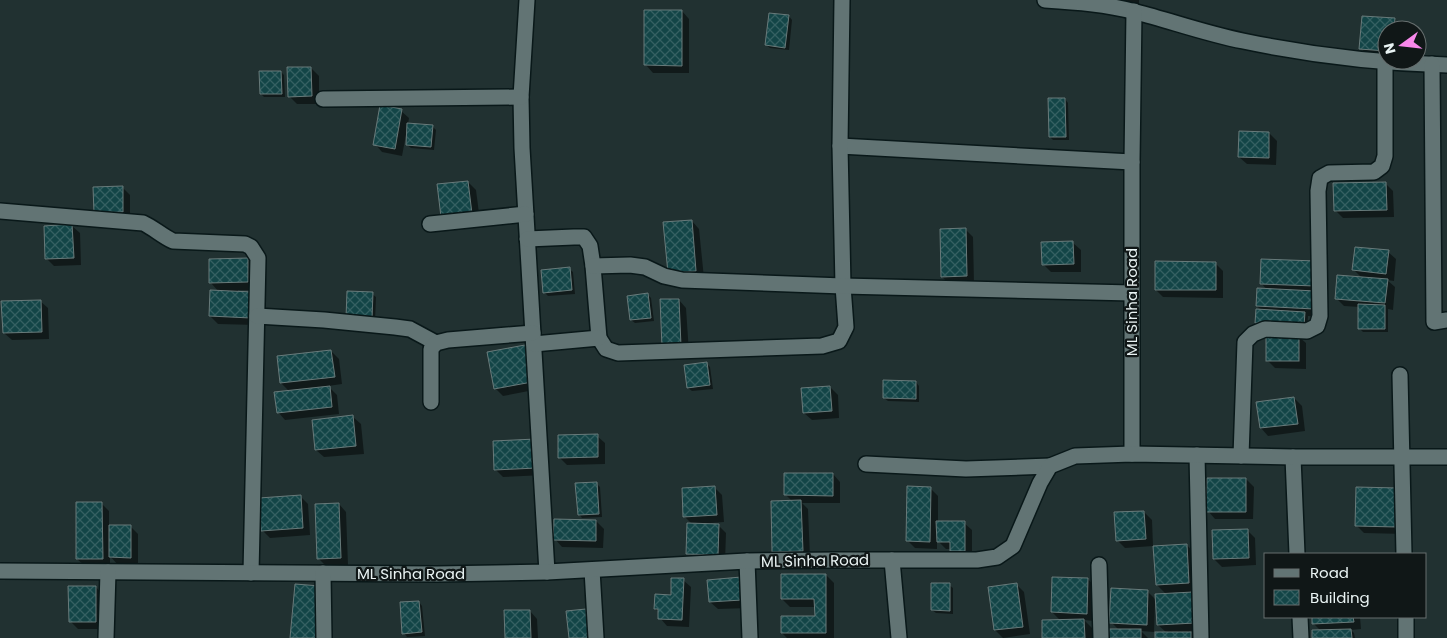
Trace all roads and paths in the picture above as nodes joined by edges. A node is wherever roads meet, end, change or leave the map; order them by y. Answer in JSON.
{"nodes":[{"id":1,"x":527,"y":0,"type":"edge"},
{"id":2,"x":842,"y":0,"type":"edge"},
{"id":3,"x":1045,"y":0,"type":"edge"},
{"id":4,"x":1134,"y":11,"type":"junction"},
{"id":5,"x":1377,"y":61,"type":"edge"},
{"id":6,"x":1439,"y":65,"type":"edge"},
{"id":7,"x":1385,"y":70,"type":"edge"},
{"id":8,"x":521,"y":97,"type":"junction"},
{"id":9,"x":323,"y":99,"type":"dead end"},
{"id":10,"x":840,"y":146,"type":"junction"},
{"id":11,"x":1132,"y":162,"type":"junction"},
{"id":12,"x":0,"y":211,"type":"edge"},
{"id":13,"x":526,"y":214,"type":"junction"},
{"id":14,"x":430,"y":224,"type":"dead end"},
{"id":15,"x":528,"y":239,"type":"junction"},
{"id":16,"x":593,"y":266,"type":"junction"},
{"id":17,"x":843,"y":286,"type":"junction"},
{"id":18,"x":1132,"y":293,"type":"junction"},
{"id":19,"x":257,"y":316,"type":"junction"},
{"id":20,"x":1447,"y":320,"type":"edge"},
{"id":21,"x":533,"y":338,"type":"junction"},
{"id":22,"x":599,"y":338,"type":"junction"},
{"id":23,"x":436,"y":343,"type":"junction"},
{"id":24,"x":1400,"y":375,"type":"dead end"},
{"id":25,"x":431,"y":402,"type":"dead end"},
{"id":26,"x":1132,"y":454,"type":"junction"},
{"id":27,"x":1197,"y":455,"type":"junction"},
{"id":28,"x":1241,"y":456,"type":"junction"},
{"id":29,"x":1293,"y":457,"type":"junction"},
{"id":30,"x":1402,"y":457,"type":"junction"},
{"id":31,"x":1447,"y":457,"type":"edge"},
{"id":32,"x":866,"y":464,"type":"dead end"},
{"id":33,"x":1050,"y":466,"type":"junction"},
{"id":34,"x":1297,"y":553,"type":"edge"},
{"id":35,"x":1404,"y":553,"type":"edge"},
{"id":36,"x":892,"y":560,"type":"junction"},
{"id":37,"x":747,"y":561,"type":"junction"},
{"id":38,"x":1098,"y":565,"type":"dead end"},
{"id":39,"x":592,"y":570,"type":"junction"},
{"id":40,"x":0,"y":571,"type":"edge"},
{"id":41,"x":108,"y":572,"type":"junction"},
{"id":42,"x":547,"y":572,"type":"junction"},
{"id":43,"x":250,"y":573,"type":"junction"},
{"id":44,"x":322,"y":574,"type":"junction"},
{"id":45,"x":1300,"y":618,"type":"edge"},
{"id":46,"x":1406,"y":618,"type":"edge"},
{"id":47,"x":106,"y":638,"type":"edge"},
{"id":48,"x":324,"y":638,"type":"edge"},
{"id":49,"x":596,"y":638,"type":"edge"},
{"id":50,"x":750,"y":638,"type":"edge"},
{"id":51,"x":899,"y":638,"type":"edge"},
{"id":52,"x":1101,"y":638,"type":"edge"},
{"id":53,"x":1202,"y":638,"type":"edge"},
{"id":54,"x":1300,"y":638,"type":"edge"},
{"id":55,"x":1406,"y":638,"type":"edge"}],
"edges":[{"from":1,"to":8,"type":"street"},
{"from":2,"to":10,"type":"street"},
{"from":3,"to":4,"type":"street"},
{"from":4,"to":5,"type":"street"},
{"from":4,"to":11,"type":"street","name":"ML Sinha Road"},
{"from":6,"to":20,"type":"street"},
{"from":7,"to":28,"type":"street"},
{"from":8,"to":9,"type":"street"},
{"from":8,"to":13,"type":"street"},
{"from":10,"to":11,"type":"street"},
{"from":10,"to":17,"type":"street"},
{"from":11,"to":18,"type":"street","name":"ML Sinha Road"},
{"from":12,"to":19,"type":"street"},
{"from":13,"to":14,"type":"street"},
{"from":13,"to":15,"type":"street"},
{"from":15,"to":16,"type":"street"},
{"from":15,"to":21,"type":"street"},
{"from":16,"to":17,"type":"street"},
{"from":16,"to":22,"type":"street"},
{"from":17,"to":18,"type":"street"},
{"from":17,"to":22,"type":"street"},
{"from":18,"to":26,"type":"street","name":"ML Sinha Road"},
{"from":19,"to":23,"type":"street"},
{"from":19,"to":43,"type":"street"},
{"from":21,"to":22,"type":"street"},
{"from":21,"to":23,"type":"street"},
{"from":21,"to":42,"type":"street"},
{"from":23,"to":25,"type":"street"},
{"from":24,"to":30,"type":"street"},
{"from":26,"to":27,"type":"street"},
{"from":26,"to":33,"type":"street"},
{"from":27,"to":28,"type":"street"},
{"from":27,"to":53,"type":"street"},
{"from":28,"to":29,"type":"street"},
{"from":29,"to":30,"type":"street"},
{"from":29,"to":34,"type":"street"},
{"from":30,"to":31,"type":"street"},
{"from":30,"to":35,"type":"street"},
{"from":32,"to":33,"type":"street"},
{"from":33,"to":36,"type":"street","name":"ML Sinha Road"},
{"from":36,"to":37,"type":"street","name":"ML Sinha Road"},
{"from":36,"to":51,"type":"street"},
{"from":37,"to":39,"type":"street","name":"ML Sinha Road"},
{"from":37,"to":50,"type":"street"},
{"from":38,"to":52,"type":"street"},
{"from":39,"to":42,"type":"street","name":"ML Sinha Road"},
{"from":39,"to":49,"type":"street"},
{"from":40,"to":41,"type":"street","name":"ML Sinha Road"},
{"from":41,"to":43,"type":"street","name":"ML Sinha Road"},
{"from":41,"to":47,"type":"street"},
{"from":42,"to":44,"type":"street","name":"ML Sinha Road"},
{"from":43,"to":44,"type":"street","name":"ML Sinha Road"},
{"from":44,"to":48,"type":"street"},
{"from":45,"to":54,"type":"street"},
{"from":46,"to":55,"type":"street"}]}
